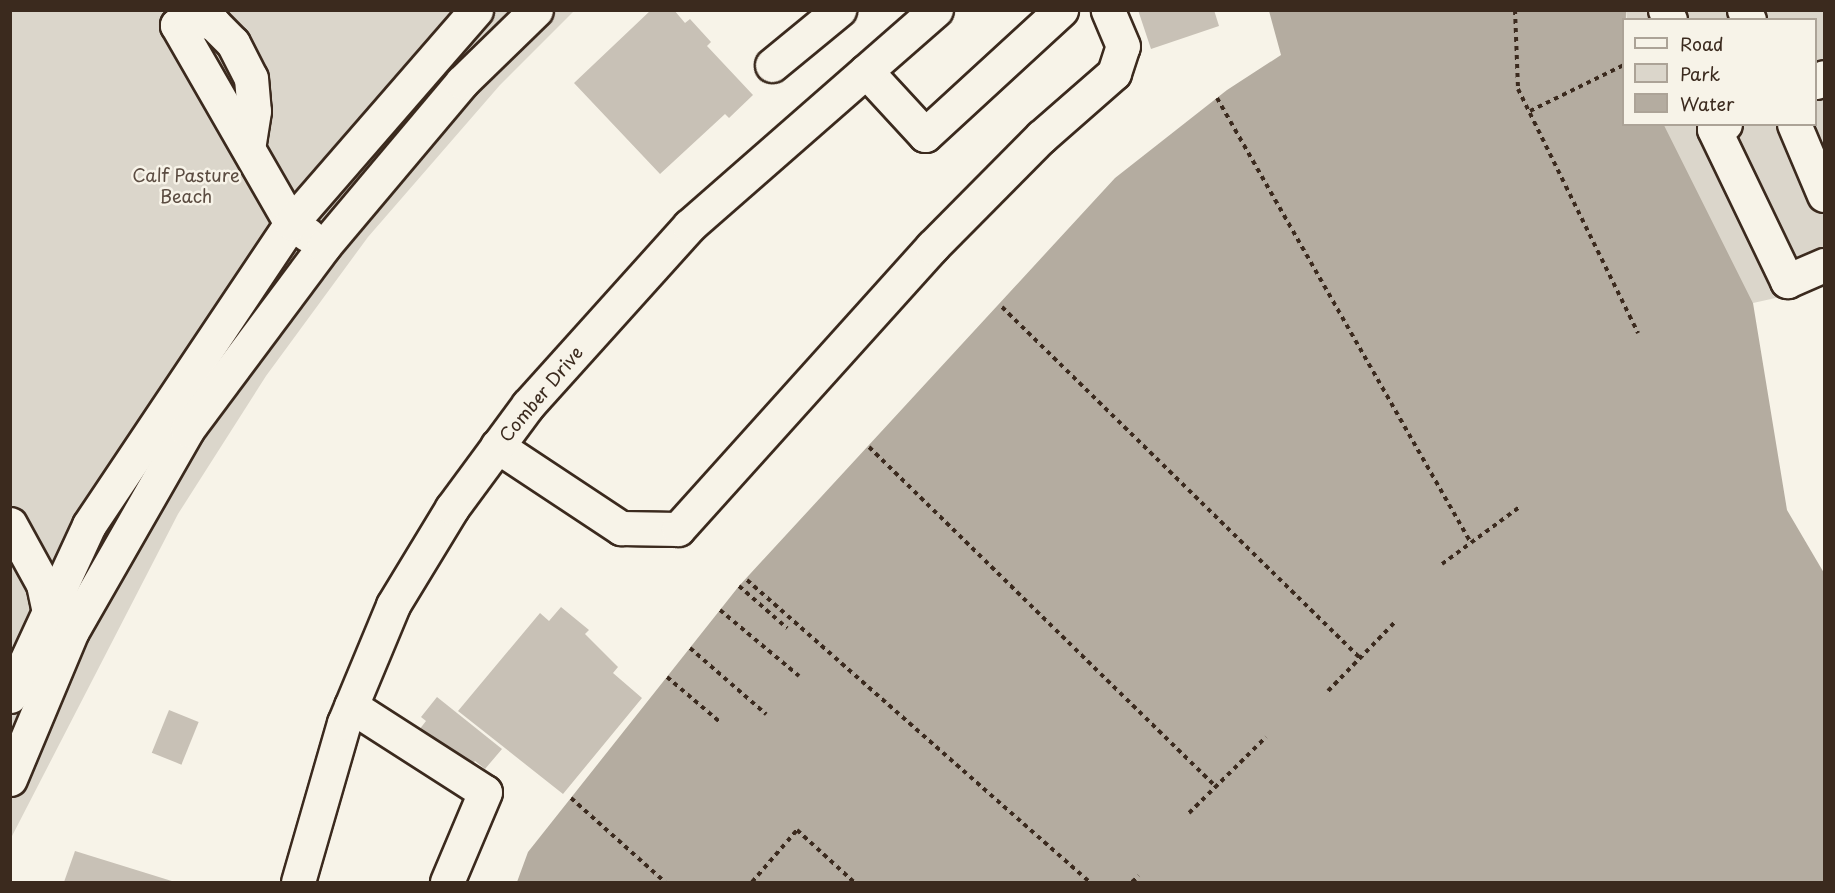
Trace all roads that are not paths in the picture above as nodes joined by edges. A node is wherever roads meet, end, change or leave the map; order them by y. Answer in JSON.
{"nodes":[{"id":1,"x":476,"y":10,"type":"edge"},
{"id":2,"x":536,"y":10,"type":"edge"},
{"id":3,"x":839,"y":10,"type":"edge"},
{"id":4,"x":1061,"y":10,"type":"edge"},
{"id":5,"x":1108,"y":10,"type":"edge"},
{"id":6,"x":916,"y":17,"type":"edge"},
{"id":7,"x":183,"y":18,"type":"edge"},
{"id":8,"x":772,"y":64,"type":"dead end"},
{"id":9,"x":866,"y":71,"type":"junction"},
{"id":10,"x":1721,"y":126,"type":"edge"},
{"id":11,"x":1795,"y":126,"type":"edge"},
{"id":12,"x":1824,"y":195,"type":"edge"},
{"id":13,"x":291,"y":223,"type":"junction"},
{"id":14,"x":324,"y":246,"type":"junction"},
{"id":15,"x":1824,"y":265,"type":"edge"},
{"id":16,"x":497,"y":446,"type":"junction"},
{"id":17,"x":10,"y":524,"type":"edge"},
{"id":18,"x":49,"y":613,"type":"junction"},
{"id":19,"x":10,"y":696,"type":"edge"},
{"id":20,"x":351,"y":706,"type":"junction"},
{"id":21,"x":10,"y":779,"type":"edge"},
{"id":22,"x":298,"y":882,"type":"edge"},
{"id":23,"x":447,"y":882,"type":"edge"}],
"edges":[{"from":1,"to":13,"type":"street"},
{"from":2,"to":14,"type":"street"},
{"from":3,"to":8,"type":"street"},
{"from":4,"to":9,"type":"street"},
{"from":5,"to":16,"type":"street"},
{"from":6,"to":9,"type":"street","name":"Comber Drive"},
{"from":7,"to":13,"type":"street"},
{"from":9,"to":16,"type":"street","name":"Comber Drive"},
{"from":10,"to":15,"type":"street"},
{"from":11,"to":12,"type":"street"},
{"from":13,"to":14,"type":"street"},
{"from":13,"to":18,"type":"street"},
{"from":14,"to":21,"type":"street"},
{"from":16,"to":20,"type":"street","name":"Comber Drive"},
{"from":17,"to":18,"type":"street"},
{"from":18,"to":19,"type":"street"},
{"from":20,"to":22,"type":"street","name":"Comber Drive"},
{"from":20,"to":23,"type":"street"}]}
